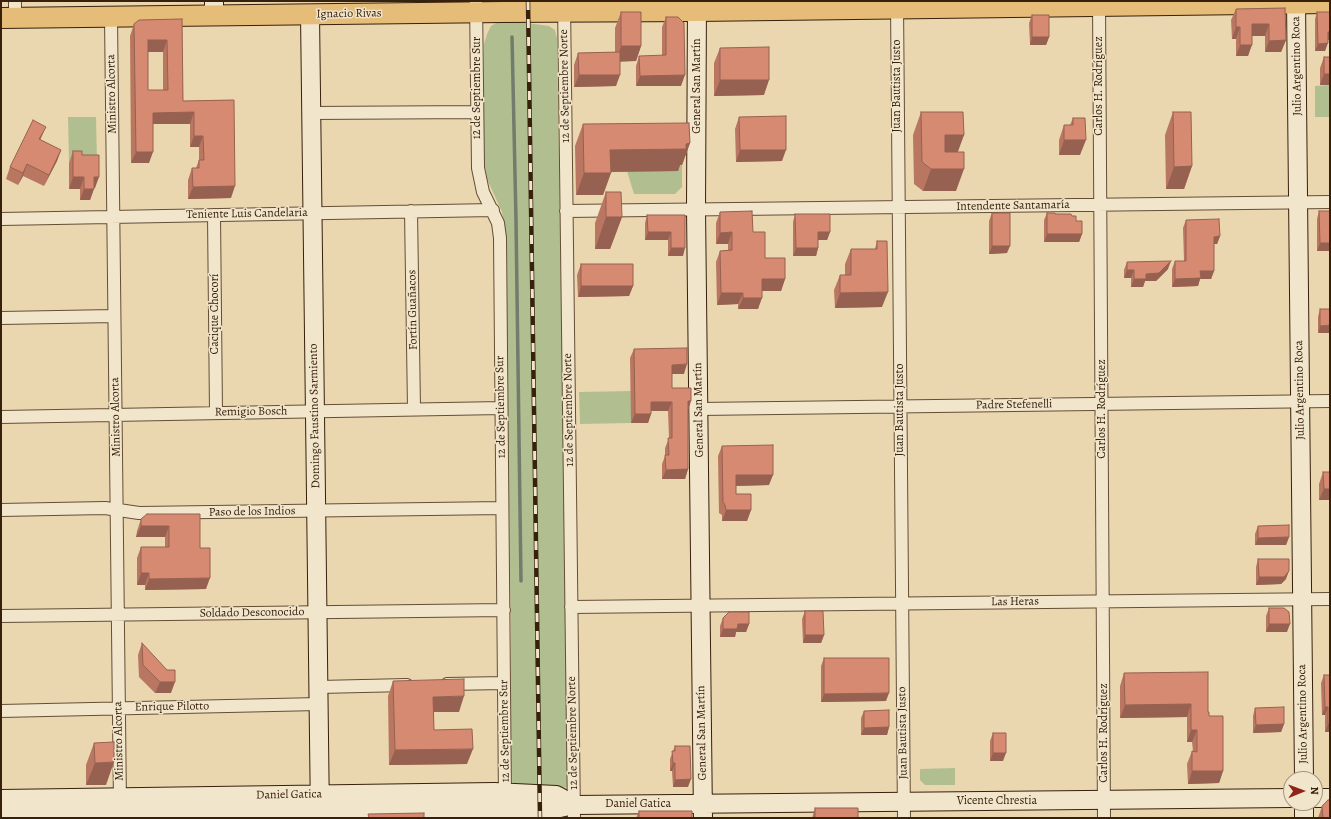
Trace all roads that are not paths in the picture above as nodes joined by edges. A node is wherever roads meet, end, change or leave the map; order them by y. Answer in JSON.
{"nodes":[{"id":1,"x":1296,"y":2,"type":"edge"},
{"id":2,"x":1198,"y":3,"type":"edge"},
{"id":3,"x":1330,"y":3,"type":"edge"},
{"id":4,"x":1099,"y":4,"type":"edge"},
{"id":5,"x":897,"y":5,"type":"edge"},
{"id":6,"x":564,"y":6,"type":"edge"},
{"id":7,"x":697,"y":6,"type":"edge"},
{"id":8,"x":378,"y":7,"type":"edge"},
{"id":9,"x":476,"y":7,"type":"edge"},
{"id":10,"x":214,"y":8,"type":"edge"},
{"id":11,"x":10,"y":12,"type":"edge"},
{"id":12,"x":310,"y":14,"type":"junction"},
{"id":13,"x":111,"y":17,"type":"junction"},
{"id":14,"x":477,"y":112,"type":"junction"},
{"id":15,"x":311,"y":113,"type":"junction"},
{"id":16,"x":1330,"y":202,"type":"edge"},
{"id":17,"x":1298,"y":203,"type":"junction"},
{"id":18,"x":1100,"y":205,"type":"junction"},
{"id":19,"x":898,"y":207,"type":"junction"},
{"id":20,"x":696,"y":209,"type":"junction"},
{"id":21,"x":493,"y":210,"type":"junction"},
{"id":22,"x":566,"y":211,"type":"junction"},
{"id":23,"x":412,"y":212,"type":"junction"},
{"id":24,"x":313,"y":213,"type":"junction"},
{"id":25,"x":214,"y":215,"type":"junction"},
{"id":26,"x":113,"y":217,"type":"junction"},
{"id":27,"x":1,"y":218,"type":"edge"},
{"id":28,"x":114,"y":316,"type":"junction"},
{"id":29,"x":1,"y":318,"type":"edge"},
{"id":30,"x":1330,"y":401,"type":"edge"},
{"id":31,"x":1300,"y":402,"type":"junction"},
{"id":32,"x":1102,"y":404,"type":"junction"},
{"id":33,"x":900,"y":406,"type":"junction"},
{"id":34,"x":501,"y":408,"type":"junction"},
{"id":35,"x":699,"y":409,"type":"junction"},
{"id":36,"x":414,"y":410,"type":"junction"},
{"id":37,"x":315,"y":411,"type":"junction"},
{"id":38,"x":216,"y":413,"type":"junction"},
{"id":39,"x":116,"y":415,"type":"junction"},
{"id":40,"x":1,"y":417,"type":"edge"},
{"id":41,"x":502,"y":508,"type":"junction"},
{"id":42,"x":1,"y":510,"type":"edge"},
{"id":43,"x":117,"y":510,"type":"junction"},
{"id":44,"x":316,"y":511,"type":"junction"},
{"id":45,"x":1330,"y":599,"type":"edge"},
{"id":46,"x":1302,"y":600,"type":"junction"},
{"id":47,"x":1103,"y":601,"type":"junction"},
{"id":48,"x":902,"y":603,"type":"junction"},
{"id":49,"x":701,"y":605,"type":"junction"},
{"id":50,"x":571,"y":607,"type":"junction"},
{"id":51,"x":504,"y":610,"type":"junction"},
{"id":52,"x":318,"y":612,"type":"junction"},
{"id":53,"x":118,"y":615,"type":"junction"},
{"id":54,"x":1,"y":616,"type":"edge"},
{"id":55,"x":504,"y":683,"type":"junction"},
{"id":56,"x":435,"y":684,"type":"edge"},
{"id":57,"x":419,"y":685,"type":"edge"},
{"id":58,"x":319,"y":695,"type":"junction"},
{"id":59,"x":119,"y":708,"type":"junction"},
{"id":60,"x":1,"y":710,"type":"edge"},
{"id":61,"x":1304,"y":771,"type":"edge"},
{"id":62,"x":320,"y":794,"type":"junction"},
{"id":63,"x":120,"y":798,"type":"junction"},
{"id":64,"x":1283,"y":798,"type":"edge"},
{"id":65,"x":1,"y":799,"type":"edge"},
{"id":66,"x":1104,"y":800,"type":"junction"},
{"id":67,"x":506,"y":806,"type":"edge"},
{"id":68,"x":904,"y":810,"type":"edge"},
{"id":69,"x":574,"y":811,"type":"edge"},
{"id":70,"x":703,"y":811,"type":"edge"},
{"id":71,"x":320,"y":815,"type":"edge"},
{"id":72,"x":120,"y":817,"type":"edge"},
{"id":73,"x":1,"y":818,"type":"edge"},
{"id":74,"x":1104,"y":818,"type":"edge"}],
"edges":[{"from":1,"to":2,"type":"main road","name":"Ignacio Rivas"},
{"from":1,"to":3,"type":"main road","name":"Ignacio Rivas"},
{"from":1,"to":17,"type":"main road","name":"Julio Argentino Roca"},
{"from":2,"to":4,"type":"main road","name":"Ignacio Rivas"},
{"from":4,"to":5,"type":"main road","name":"Ignacio Rivas"},
{"from":4,"to":18,"type":"street","name":"Carlos H. Rodríguez"},
{"from":5,"to":7,"type":"main road","name":"Ignacio Rivas"},
{"from":5,"to":19,"type":"street","name":"Juan Bautista Justo"},
{"from":6,"to":7,"type":"main road","name":"Ignacio Rivas"},
{"from":6,"to":9,"type":"main road","name":"Ignacio Rivas"},
{"from":6,"to":22,"type":"street","name":"12 de Septiembre Norte"},
{"from":7,"to":20,"type":"main road","name":"General San Martín"},
{"from":8,"to":9,"type":"main road","name":"Ignacio Rivas"},
{"from":8,"to":12,"type":"main road","name":"Ignacio Rivas"},
{"from":9,"to":14,"type":"street","name":"12 de Septiembre Sur"},
{"from":10,"to":12,"type":"main road","name":"Ignacio Rivas"},
{"from":10,"to":13,"type":"main road","name":"Ignacio Rivas"},
{"from":11,"to":13,"type":"main road","name":"Ignacio Rivas"},
{"from":12,"to":15,"type":"main road","name":"Domingo Faustino Sarmiento"},
{"from":13,"to":26,"type":"street","name":"Ministro Alcorta"},
{"from":14,"to":15,"type":"street"},
{"from":14,"to":21,"type":"street","name":"12 de Septiembre Sur"},
{"from":15,"to":24,"type":"main road","name":"Domingo Faustino Sarmiento"},
{"from":16,"to":17,"type":"street","name":"Intendente Santamaría"},
{"from":17,"to":18,"type":"street","name":"Intendente Santamaría"},
{"from":17,"to":31,"type":"main road","name":"Julio Argentino Roca"},
{"from":18,"to":19,"type":"street","name":"Intendente Santamaría"},
{"from":18,"to":32,"type":"street","name":"Carlos H. Rodríguez"},
{"from":19,"to":20,"type":"street","name":"Intendente Santamaría"},
{"from":19,"to":33,"type":"street","name":"Juan Bautista Justo"},
{"from":20,"to":22,"type":"street"},
{"from":20,"to":35,"type":"main road","name":"General San Martín"},
{"from":21,"to":23,"type":"street","name":"Teniente Luis Candelaria"},
{"from":21,"to":34,"type":"street","name":"12 de Septiembre Sur"},
{"from":22,"to":50,"type":"street","name":"12 de Septiembre Norte"},
{"from":23,"to":24,"type":"street","name":"Teniente Luis Candelaria"},
{"from":23,"to":36,"type":"street","name":"Fortín Guañacos"},
{"from":24,"to":25,"type":"street","name":"Teniente Luis Candelaria"},
{"from":24,"to":37,"type":"main road","name":"Domingo Faustino Sarmiento"},
{"from":25,"to":26,"type":"street","name":"Teniente Luis Candelaria"},
{"from":25,"to":38,"type":"street","name":"Cacique Chocorí"},
{"from":26,"to":27,"type":"street","name":"Teniente Luis Candelaria"},
{"from":26,"to":28,"type":"street","name":"Ministro Alcorta"},
{"from":28,"to":29,"type":"street"},
{"from":28,"to":39,"type":"street","name":"Ministro Alcorta"},
{"from":30,"to":31,"type":"street","name":"Padre Stefenelli"},
{"from":31,"to":32,"type":"street","name":"Padre Stefenelli"},
{"from":31,"to":46,"type":"main road","name":"Julio Argentino Roca"},
{"from":32,"to":33,"type":"street","name":"Padre Stefenelli"},
{"from":32,"to":47,"type":"street","name":"Carlos H. Rodríguez"},
{"from":33,"to":35,"type":"street","name":"Padre Stefenelli"},
{"from":33,"to":48,"type":"street","name":"Juan Bautista Justo"},
{"from":34,"to":36,"type":"street","name":"Remigio Bosch"},
{"from":34,"to":41,"type":"street","name":"12 de Septiembre Sur"},
{"from":35,"to":49,"type":"main road","name":"General San Martín"},
{"from":36,"to":37,"type":"street","name":"Remigio Bosch"},
{"from":37,"to":38,"type":"street","name":"Remigio Bosch"},
{"from":37,"to":44,"type":"main road","name":"Domingo Faustino Sarmiento"},
{"from":38,"to":39,"type":"street","name":"Remigio Bosch"},
{"from":39,"to":40,"type":"street","name":"Remigio Bosch"},
{"from":39,"to":43,"type":"street","name":"Ministro Alcorta"},
{"from":41,"to":44,"type":"street","name":"Paso de los Indios"},
{"from":41,"to":51,"type":"street","name":"12 de Septiembre Sur"},
{"from":42,"to":43,"type":"street","name":"Paso de los Indios"},
{"from":43,"to":44,"type":"street","name":"Paso de los Indios"},
{"from":43,"to":53,"type":"street","name":"Ministro Alcorta"},
{"from":44,"to":52,"type":"main road","name":"Domingo Faustino Sarmiento"},
{"from":45,"to":46,"type":"street","name":"Las Heras"},
{"from":46,"to":47,"type":"street","name":"Las Heras"},
{"from":46,"to":61,"type":"main road","name":"Julio Argentino Roca"},
{"from":47,"to":48,"type":"street","name":"Las Heras"},
{"from":47,"to":66,"type":"street","name":"Carlos H. Rodríguez"},
{"from":48,"to":49,"type":"street","name":"Las Heras"},
{"from":48,"to":68,"type":"street","name":"Juan Bautista Justo"},
{"from":49,"to":50,"type":"street"},
{"from":49,"to":70,"type":"main road","name":"General San Martín"},
{"from":50,"to":69,"type":"street","name":"12 de Septiembre Norte"},
{"from":51,"to":52,"type":"street","name":"Soldado Desconocido"},
{"from":51,"to":55,"type":"street","name":"12 de Septiembre Sur"},
{"from":52,"to":53,"type":"street","name":"Soldado Desconocido"},
{"from":52,"to":58,"type":"main road","name":"Domingo Faustino Sarmiento"},
{"from":53,"to":54,"type":"street","name":"Soldado Desconocido"},
{"from":53,"to":59,"type":"street","name":"Ministro Alcorta"},
{"from":55,"to":56,"type":"street"},
{"from":55,"to":67,"type":"street","name":"12 de Septiembre Sur"},
{"from":57,"to":58,"type":"street","name":"Enrique Pilotto"},
{"from":58,"to":59,"type":"street","name":"Enrique Pilotto"},
{"from":58,"to":62,"type":"main road","name":"Domingo Faustino Sarmiento"},
{"from":59,"to":60,"type":"street","name":"Enrique Pilotto"},
{"from":59,"to":63,"type":"street","name":"Ministro Alcorta"},
{"from":62,"to":63,"type":"main road","name":"Daniel Gatica"},
{"from":62,"to":67,"type":"main road","name":"Daniel Gatica"},
{"from":62,"to":71,"type":"main road","name":"Domingo Faustino Sarmiento"},
{"from":63,"to":65,"type":"main road","name":"Daniel Gatica"},
{"from":63,"to":72,"type":"street","name":"Ministro Alcorta"},
{"from":64,"to":66,"type":"main road","name":"Vicente Chrestia"},
{"from":66,"to":68,"type":"main road","name":"Vicente Chrestia"},
{"from":66,"to":74,"type":"street","name":"Carlos H. Rodríguez"},
{"from":67,"to":69,"type":"main road","name":"Daniel Gatica"},
{"from":67,"to":71,"type":"main road","name":"Daniel Gatica"},
{"from":68,"to":70,"type":"main road","name":"Vicente Chrestia"},
{"from":69,"to":70,"type":"main road","name":"Daniel Gatica"},
{"from":71,"to":72,"type":"main road","name":"Daniel Gatica"},
{"from":72,"to":73,"type":"main road","name":"Daniel Gatica"}]}
